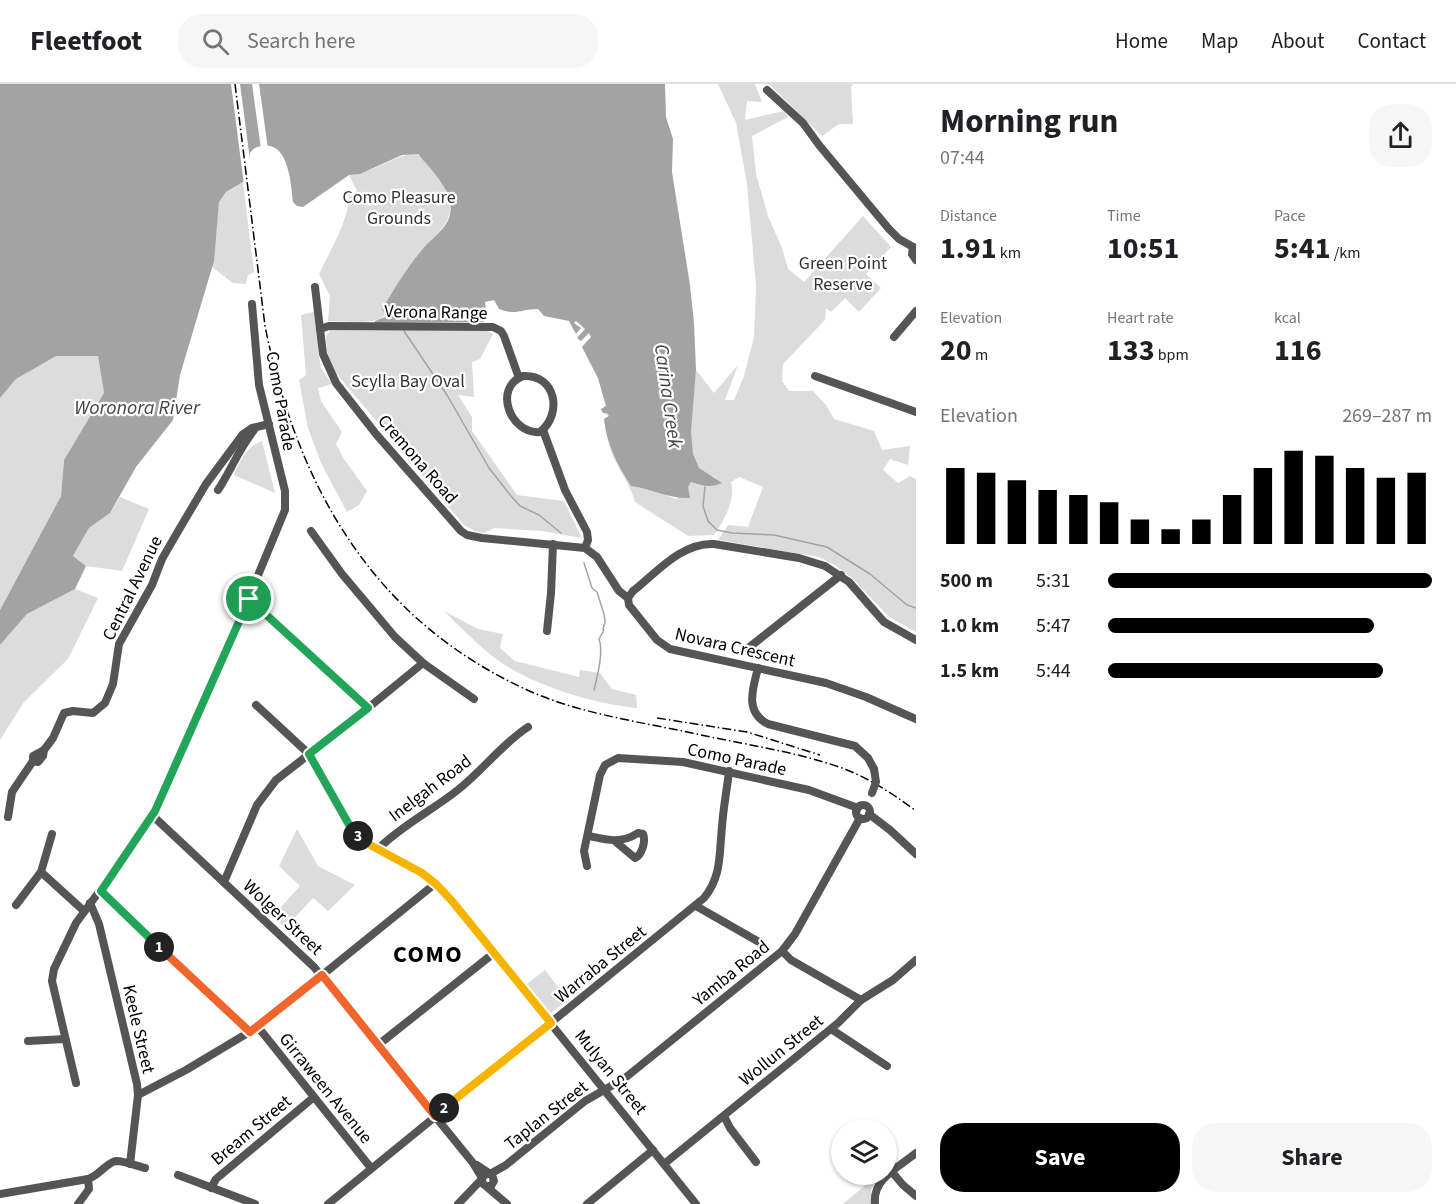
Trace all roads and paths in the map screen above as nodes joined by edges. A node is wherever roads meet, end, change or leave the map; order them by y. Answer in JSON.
{"nodes":[{"id":1,"x":767,"y":90,"type":"dead end"},
{"id":2,"x":914,"y":245,"type":"edge"},
{"id":3,"x":916,"y":260,"type":"edge"},
{"id":4,"x":315,"y":287,"type":"dead end"},
{"id":5,"x":252,"y":304,"type":"dead end"},
{"id":6,"x":916,"y":311,"type":"edge"},
{"id":7,"x":320,"y":328,"type":"junction"},
{"id":8,"x":894,"y":337,"type":"dead end"},
{"id":9,"x":815,"y":376,"type":"dead end"},
{"id":10,"x":519,"y":378,"type":"junction"},
{"id":11,"x":916,"y":412,"type":"edge"},
{"id":12,"x":269,"y":424,"type":"junction"},
{"id":13,"x":257,"y":427,"type":"junction"},
{"id":14,"x":543,"y":430,"type":"junction"},
{"id":15,"x":218,"y":490,"type":"dead end"},
{"id":16,"x":311,"y":531,"type":"dead end"},
{"id":17,"x":553,"y":544,"type":"junction"},
{"id":18,"x":585,"y":548,"type":"junction"},
{"id":19,"x":842,"y":575,"type":"junction"},
{"id":20,"x":628,"y":598,"type":"junction"},
{"id":21,"x":249,"y":599,"type":"junction"},
{"id":22,"x":547,"y":631,"type":"dead end"},
{"id":23,"x":916,"y":640,"type":"edge"},
{"id":24,"x":747,"y":649,"type":"dead end"},
{"id":25,"x":423,"y":663,"type":"junction"},
{"id":26,"x":758,"y":668,"type":"junction"},
{"id":27,"x":474,"y":699,"type":"dead end"},
{"id":28,"x":256,"y":705,"type":"dead end"},
{"id":29,"x":368,"y":708,"type":"junction"},
{"id":30,"x":916,"y":719,"type":"edge"},
{"id":31,"x":528,"y":727,"type":"dead end"},
{"id":32,"x":309,"y":754,"type":"junction"},
{"id":33,"x":729,"y":771,"type":"junction"},
{"id":34,"x":862,"y":807,"type":"junction"},
{"id":35,"x":869,"y":814,"type":"junction"},
{"id":36,"x":153,"y":816,"type":"junction"},
{"id":37,"x":8,"y":818,"type":"dead end"},
{"id":38,"x":860,"y":818,"type":"junction"},
{"id":39,"x":52,"y":834,"type":"dead end"},
{"id":40,"x":588,"y":836,"type":"junction"},
{"id":41,"x":616,"y":842,"type":"dead end"},
{"id":42,"x":378,"y":849,"type":"junction"},
{"id":43,"x":916,"y":854,"type":"edge"},
{"id":44,"x":587,"y":866,"type":"dead end"},
{"id":45,"x":41,"y":872,"type":"junction"},
{"id":46,"x":224,"y":882,"type":"junction"},
{"id":47,"x":436,"y":884,"type":"junction"},
{"id":48,"x":101,"y":891,"type":"junction"},
{"id":49,"x":90,"y":903,"type":"junction"},
{"id":50,"x":16,"y":905,"type":"dead end"},
{"id":51,"x":696,"y":906,"type":"junction"},
{"id":52,"x":84,"y":911,"type":"junction"},
{"id":53,"x":759,"y":942,"type":"dead end"},
{"id":54,"x":782,"y":951,"type":"junction"},
{"id":55,"x":494,"y":953,"type":"junction"},
{"id":56,"x":916,"y":960,"type":"edge"},
{"id":57,"x":322,"y":975,"type":"junction"},
{"id":58,"x":861,"y":1000,"type":"junction"},
{"id":59,"x":551,"y":1023,"type":"junction"},
{"id":60,"x":831,"y":1029,"type":"junction"},
{"id":61,"x":254,"y":1030,"type":"junction"},
{"id":62,"x":66,"y":1039,"type":"junction"},
{"id":63,"x":28,"y":1041,"type":"dead end"},
{"id":64,"x":378,"y":1045,"type":"junction"},
{"id":65,"x":887,"y":1066,"type":"dead end"},
{"id":66,"x":76,"y":1083,"type":"dead end"},
{"id":67,"x":605,"y":1090,"type":"junction"},
{"id":68,"x":138,"y":1095,"type":"junction"},
{"id":69,"x":314,"y":1097,"type":"junction"},
{"id":70,"x":435,"y":1116,"type":"junction"},
{"id":71,"x":724,"y":1116,"type":"junction"},
{"id":72,"x":653,"y":1150,"type":"junction"},
{"id":73,"x":916,"y":1153,"type":"edge"},
{"id":74,"x":756,"y":1162,"type":"dead end"},
{"id":75,"x":130,"y":1164,"type":"junction"},
{"id":76,"x":664,"y":1164,"type":"junction"},
{"id":77,"x":371,"y":1167,"type":"junction"},
{"id":78,"x":145,"y":1168,"type":"dead end"},
{"id":79,"x":897,"y":1168,"type":"edge"},
{"id":80,"x":178,"y":1175,"type":"dead end"},
{"id":81,"x":897,"y":1178,"type":"edge"},
{"id":82,"x":88,"y":1179,"type":"junction"},
{"id":83,"x":488,"y":1180,"type":"junction"},
{"id":84,"x":879,"y":1185,"type":"edge"},
{"id":85,"x":211,"y":1188,"type":"junction"},
{"id":86,"x":0,"y":1194,"type":"edge"},
{"id":87,"x":916,"y":1196,"type":"edge"},
{"id":88,"x":505,"y":1201,"type":"edge"},
{"id":89,"x":78,"y":1204,"type":"edge"},
{"id":90,"x":255,"y":1204,"type":"edge"},
{"id":91,"x":328,"y":1204,"type":"edge"},
{"id":92,"x":458,"y":1204,"type":"edge"},
{"id":93,"x":587,"y":1204,"type":"edge"},
{"id":94,"x":696,"y":1204,"type":"edge"},
{"id":95,"x":875,"y":1204,"type":"edge"}],
"edges":[{"from":1,"to":2,"type":"street"},
{"from":2,"to":3,"type":"street"},
{"from":4,"to":7,"type":"street","name":"Cremona Road"},
{"from":5,"to":12,"type":"street","name":"Como Parade"},
{"from":6,"to":8,"type":"street"},
{"from":7,"to":10,"type":"street","name":"Verona Range"},
{"from":7,"to":17,"type":"street","name":"Cremona Road"},
{"from":9,"to":11,"type":"street"},
{"from":10,"to":14,"type":"street"},
{"from":10,"to":14,"type":"street"},
{"from":12,"to":13,"type":"street","name":"Central Avenue"},
{"from":12,"to":21,"type":"street","name":"Como Parade"},
{"from":13,"to":15,"type":"street"},
{"from":13,"to":37,"type":"street","name":"Central Avenue"},
{"from":14,"to":18,"type":"street"},
{"from":16,"to":25,"type":"street"},
{"from":17,"to":18,"type":"street"},
{"from":17,"to":22,"type":"street"},
{"from":18,"to":20,"type":"street","name":"Novara Crescent"},
{"from":19,"to":20,"type":"street"},
{"from":19,"to":23,"type":"street"},
{"from":19,"to":24,"type":"street"},
{"from":20,"to":26,"type":"street","name":"Novara Crescent"},
{"from":21,"to":29,"type":"street"},
{"from":21,"to":36,"type":"street"},
{"from":25,"to":27,"type":"street"},
{"from":25,"to":29,"type":"street"},
{"from":26,"to":30,"type":"street","name":"Novara Crescent"},
{"from":26,"to":34,"type":"street","bridge":true},
{"from":28,"to":32,"type":"street","name":"Mulyan Street"},
{"from":29,"to":32,"type":"street"},
{"from":31,"to":42,"type":"street","name":"Inelgah Road"},
{"from":32,"to":42,"type":"street","name":"Mulyan Street"},
{"from":32,"to":46,"type":"street"},
{"from":33,"to":34,"type":"street","name":"Como Parade"},
{"from":33,"to":40,"type":"street","name":"Como Parade"},
{"from":33,"to":51,"type":"street","name":"Warraba Street"},
{"from":34,"to":35,"type":"street"},
{"from":34,"to":38,"type":"street"},
{"from":35,"to":38,"type":"street"},
{"from":35,"to":43,"type":"street"},
{"from":36,"to":46,"type":"street","name":"Wolger Street"},
{"from":36,"to":48,"type":"street"},
{"from":38,"to":54,"type":"street","name":"Yamba Road"},
{"from":39,"to":45,"type":"street"},
{"from":40,"to":41,"type":"street"},
{"from":40,"to":44,"type":"street"},
{"from":42,"to":47,"type":"street","name":"Mulyan Street"},
{"from":45,"to":50,"type":"street"},
{"from":45,"to":52,"type":"street"},
{"from":46,"to":57,"type":"street","name":"Wolger Street"},
{"from":47,"to":55,"type":"street","name":"Mulyan Street"},
{"from":47,"to":57,"type":"street"},
{"from":48,"to":49,"type":"street"},
{"from":48,"to":61,"type":"street","name":"Girraween Avenue"},
{"from":49,"to":52,"type":"street"},
{"from":49,"to":68,"type":"street","name":"Keele Street"},
{"from":51,"to":53,"type":"street"},
{"from":51,"to":59,"type":"street","name":"Warraba Street"},
{"from":52,"to":62,"type":"street"},
{"from":54,"to":58,"type":"street"},
{"from":54,"to":67,"type":"street","name":"Yamba Road"},
{"from":55,"to":59,"type":"street","name":"Mulyan Street"},
{"from":55,"to":64,"type":"street"},
{"from":56,"to":58,"type":"street","name":"Wollun Street"},
{"from":57,"to":61,"type":"street"},
{"from":57,"to":64,"type":"street","name":"Wolger Street"},
{"from":58,"to":60,"type":"street","name":"Wollun Street"},
{"from":59,"to":67,"type":"street","name":"Mulyan Street"},
{"from":59,"to":70,"type":"street","name":"Warraba Street"},
{"from":60,"to":65,"type":"street"},
{"from":60,"to":71,"type":"street","name":"Wollun Street"},
{"from":61,"to":68,"type":"street"},
{"from":61,"to":69,"type":"street","name":"Girraween Avenue"},
{"from":62,"to":63,"type":"street"},
{"from":62,"to":66,"type":"street"},
{"from":64,"to":70,"type":"street","name":"Wolger Street"},
{"from":67,"to":72,"type":"street","name":"Mulyan Street"},
{"from":67,"to":83,"type":"street","name":"Taplan Street"},
{"from":68,"to":75,"type":"street","name":"Keele Street"},
{"from":69,"to":77,"type":"street","name":"Girraween Avenue"},
{"from":69,"to":85,"type":"street","name":"Bream Street"},
{"from":70,"to":77,"type":"street","name":"Warraba Street"},
{"from":70,"to":83,"type":"street","name":"Wolger Street"},
{"from":71,"to":74,"type":"street"},
{"from":71,"to":76,"type":"street","name":"Wollun Street"},
{"from":72,"to":76,"type":"street","name":"Mulyan Street"},
{"from":72,"to":93,"type":"street"},
{"from":73,"to":79,"type":"street"},
{"from":75,"to":78,"type":"street"},
{"from":75,"to":82,"type":"street"},
{"from":76,"to":94,"type":"street","name":"Mulyan Street"},
{"from":77,"to":91,"type":"street","name":"Warraba Street"},
{"from":80,"to":85,"type":"street"},
{"from":81,"to":87,"type":"street"},
{"from":82,"to":86,"type":"street"},
{"from":82,"to":89,"type":"street"},
{"from":83,"to":88,"type":"street","name":"Wolger Street"},
{"from":83,"to":92,"type":"street","name":"Taplan Street"},
{"from":84,"to":95,"type":"street"},
{"from":85,"to":90,"type":"street"}]}
